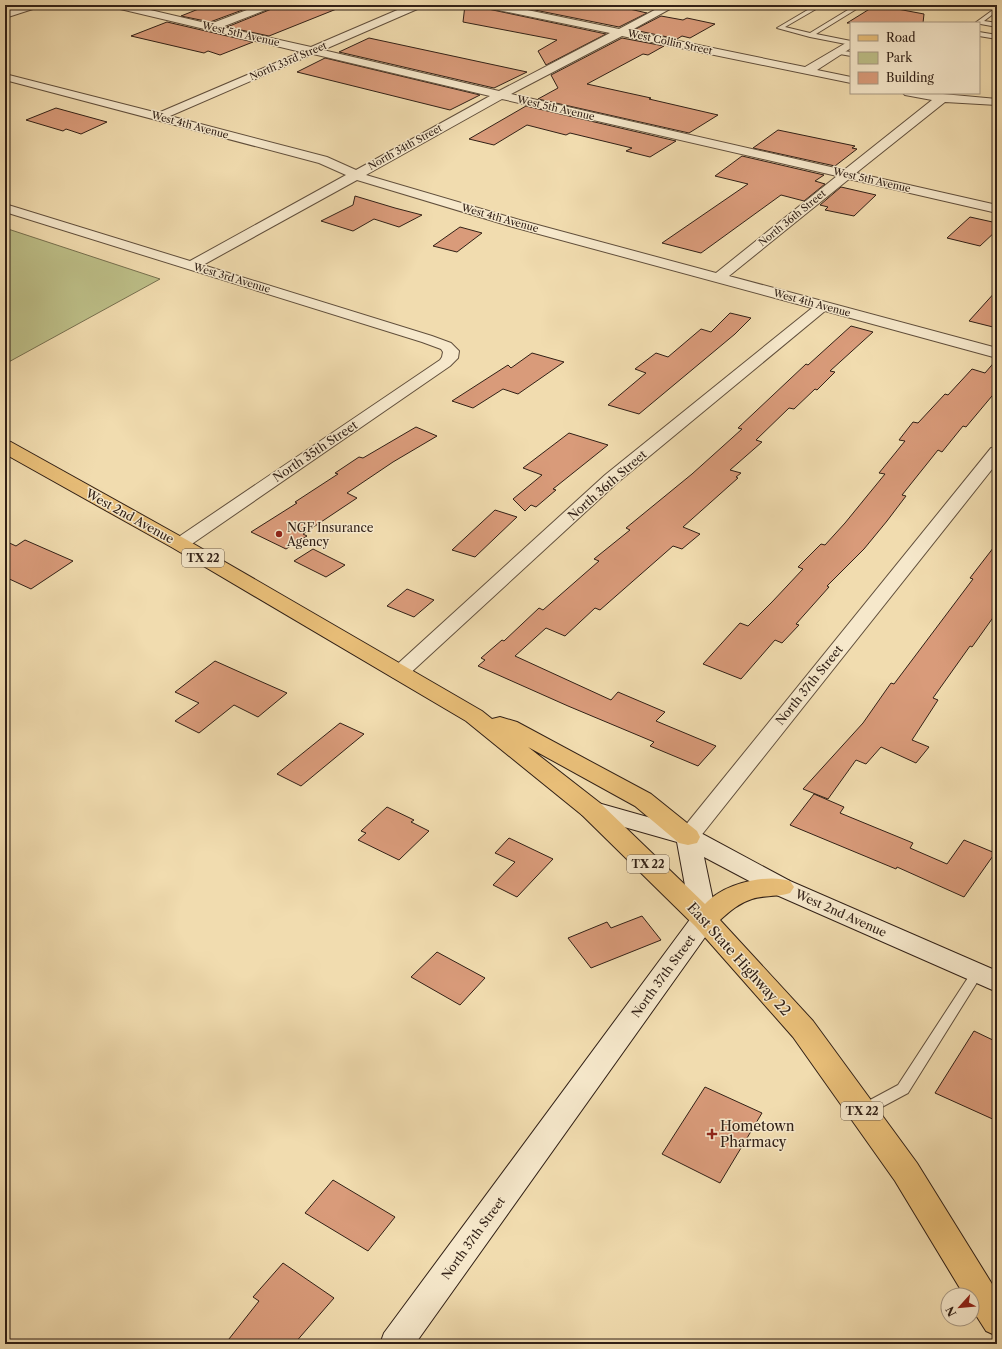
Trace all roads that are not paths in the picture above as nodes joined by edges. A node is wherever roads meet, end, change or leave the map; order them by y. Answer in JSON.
{"nodes":[{"id":1,"x":34,"y":5,"type":"edge"},
{"id":2,"x":116,"y":5,"type":"edge"},
{"id":3,"x":269,"y":5,"type":"edge"},
{"id":4,"x":418,"y":5,"type":"edge"},
{"id":5,"x":488,"y":5,"type":"edge"},
{"id":6,"x":672,"y":5,"type":"edge"},
{"id":7,"x":820,"y":5,"type":"edge"},
{"id":8,"x":860,"y":5,"type":"edge"},
{"id":9,"x":993,"y":5,"type":"edge"},
{"id":10,"x":997,"y":6,"type":"edge"},
{"id":11,"x":997,"y":9,"type":"edge"},
{"id":12,"x":5,"y":15,"type":"edge"},
{"id":13,"x":979,"y":22,"type":"edge"},
{"id":14,"x":980,"y":22,"type":"edge"},
{"id":15,"x":997,"y":25,"type":"edge"},
{"id":16,"x":212,"y":27,"type":"junction"},
{"id":17,"x":620,"y":32,"type":"junction"},
{"id":18,"x":980,"y":34,"type":"edge"},
{"id":19,"x":810,"y":35,"type":"junction"},
{"id":20,"x":997,"y":37,"type":"edge"},
{"id":21,"x":850,"y":43,"type":"edge"},
{"id":22,"x":850,"y":44,"type":"edge"},
{"id":23,"x":311,"y":51,"type":"junction"},
{"id":24,"x":836,"y":52,"type":"junction"},
{"id":25,"x":850,"y":54,"type":"edge"},
{"id":26,"x":807,"y":71,"type":"junction"},
{"id":27,"x":5,"y":77,"type":"edge"},
{"id":28,"x":850,"y":80,"type":"edge"},
{"id":29,"x":915,"y":94,"type":"edge"},
{"id":30,"x":501,"y":95,"type":"junction"},
{"id":31,"x":942,"y":98,"type":"junction"},
{"id":32,"x":997,"y":102,"type":"edge"},
{"id":33,"x":159,"y":117,"type":"junction"},
{"id":34,"x":356,"y":174,"type":"junction"},
{"id":35,"x":846,"y":174,"type":"junction"},
{"id":36,"x":5,"y":208,"type":"edge"},
{"id":37,"x":997,"y":209,"type":"edge"},
{"id":38,"x":191,"y":266,"type":"junction"},
{"id":39,"x":718,"y":278,"type":"junction"},
{"id":40,"x":823,"y":306,"type":"junction"},
{"id":41,"x":997,"y":353,"type":"edge"},
{"id":42,"x":450,"y":358,"type":"joint"},
{"id":43,"x":5,"y":446,"type":"edge"},
{"id":44,"x":997,"y":452,"type":"edge"},
{"id":45,"x":180,"y":544,"type":"junction"},
{"id":46,"x":399,"y":674,"type":"junction"},
{"id":47,"x":474,"y":716,"type":"junction"},
{"id":48,"x":591,"y":809,"type":"junction"},
{"id":49,"x":688,"y":837,"type":"junction"},
{"id":50,"x":781,"y":886,"type":"junction"},
{"id":51,"x":704,"y":919,"type":"junction"},
{"id":52,"x":987,"y":977,"type":"edge"},
{"id":53,"x":862,"y":1111,"type":"junction"},
{"id":54,"x":997,"y":1321,"type":"edge"},
{"id":55,"x":396,"y":1344,"type":"edge"}],
"edges":[{"from":1,"to":12,"type":"street"},
{"from":2,"to":16,"type":"street","name":"West 5th Avenue"},
{"from":3,"to":16,"type":"street"},
{"from":4,"to":23,"type":"street","name":"North 33rd Street"},
{"from":5,"to":17,"type":"street","name":"West Collin Street"},
{"from":6,"to":17,"type":"street","name":"North 34th Street"},
{"from":7,"to":19,"type":"lane"},
{"from":8,"to":19,"type":"lane"},
{"from":9,"to":10,"type":"main road"},
{"from":11,"to":13,"type":"lane"},
{"from":14,"to":15,"type":"lane"},
{"from":16,"to":23,"type":"street","name":"West 5th Avenue"},
{"from":17,"to":26,"type":"street","name":"West Collin Street"},
{"from":17,"to":30,"type":"street","name":"North 34th Street"},
{"from":18,"to":20,"type":"lane"},
{"from":19,"to":21,"type":"lane"},
{"from":22,"to":24,"type":"street"},
{"from":23,"to":30,"type":"street","name":"West 5th Avenue"},
{"from":23,"to":33,"type":"street","name":"North 33rd Street"},
{"from":24,"to":25,"type":"lane"},
{"from":24,"to":26,"type":"street"},
{"from":26,"to":28,"type":"street","name":"West Collin Street"},
{"from":27,"to":33,"type":"street","name":"West 4th Avenue"},
{"from":29,"to":31,"type":"street"},
{"from":30,"to":34,"type":"street","name":"North 34th Street"},
{"from":30,"to":35,"type":"street","name":"West 5th Avenue"},
{"from":31,"to":32,"type":"street"},
{"from":31,"to":35,"type":"street","name":"North 36th Street"},
{"from":33,"to":34,"type":"street","name":"West 4th Avenue"},
{"from":34,"to":38,"type":"street","name":"North 34th Street"},
{"from":34,"to":39,"type":"street","name":"West 4th Avenue"},
{"from":35,"to":37,"type":"street","name":"West 5th Avenue"},
{"from":35,"to":39,"type":"street","name":"North 36th Street"},
{"from":36,"to":38,"type":"street","name":"West 3rd Avenue"},
{"from":38,"to":42,"type":"street","name":"West 3rd Avenue"},
{"from":39,"to":40,"type":"street","name":"West 4th Avenue"},
{"from":40,"to":41,"type":"street","name":"West 4th Avenue"},
{"from":40,"to":46,"type":"street","name":"North 36th Street"},
{"from":42,"to":45,"type":"street","name":"North 35th Street"},
{"from":43,"to":45,"type":"main road","name":"West 2nd Avenue","number":"TX 22"},
{"from":44,"to":49,"type":"street","name":"North 37th Street"},
{"from":45,"to":46,"type":"main road","name":"West 2nd Avenue","number":"TX 22"},
{"from":46,"to":47,"type":"main road","name":"East State Highway 22","number":"TX 22"},
{"from":47,"to":48,"type":"main road","name":"East State Highway 22","number":"TX 22"},
{"from":47,"to":49,"type":"main road"},
{"from":48,"to":49,"type":"street","name":"West 2nd Avenue"},
{"from":48,"to":51,"type":"main road","name":"East State Highway 22","number":"TX 22"},
{"from":49,"to":50,"type":"street","name":"West 2nd Avenue"},
{"from":49,"to":51,"type":"street"},
{"from":50,"to":51,"type":"main road"},
{"from":50,"to":52,"type":"street","name":"West 2nd Avenue"},
{"from":51,"to":53,"type":"main road","name":"East State Highway 22","number":"TX 22"},
{"from":51,"to":55,"type":"street","name":"North 37th Street"},
{"from":52,"to":53,"type":"lane"},
{"from":53,"to":54,"type":"main road","name":"East State Highway 22","number":"TX 22"}]}
